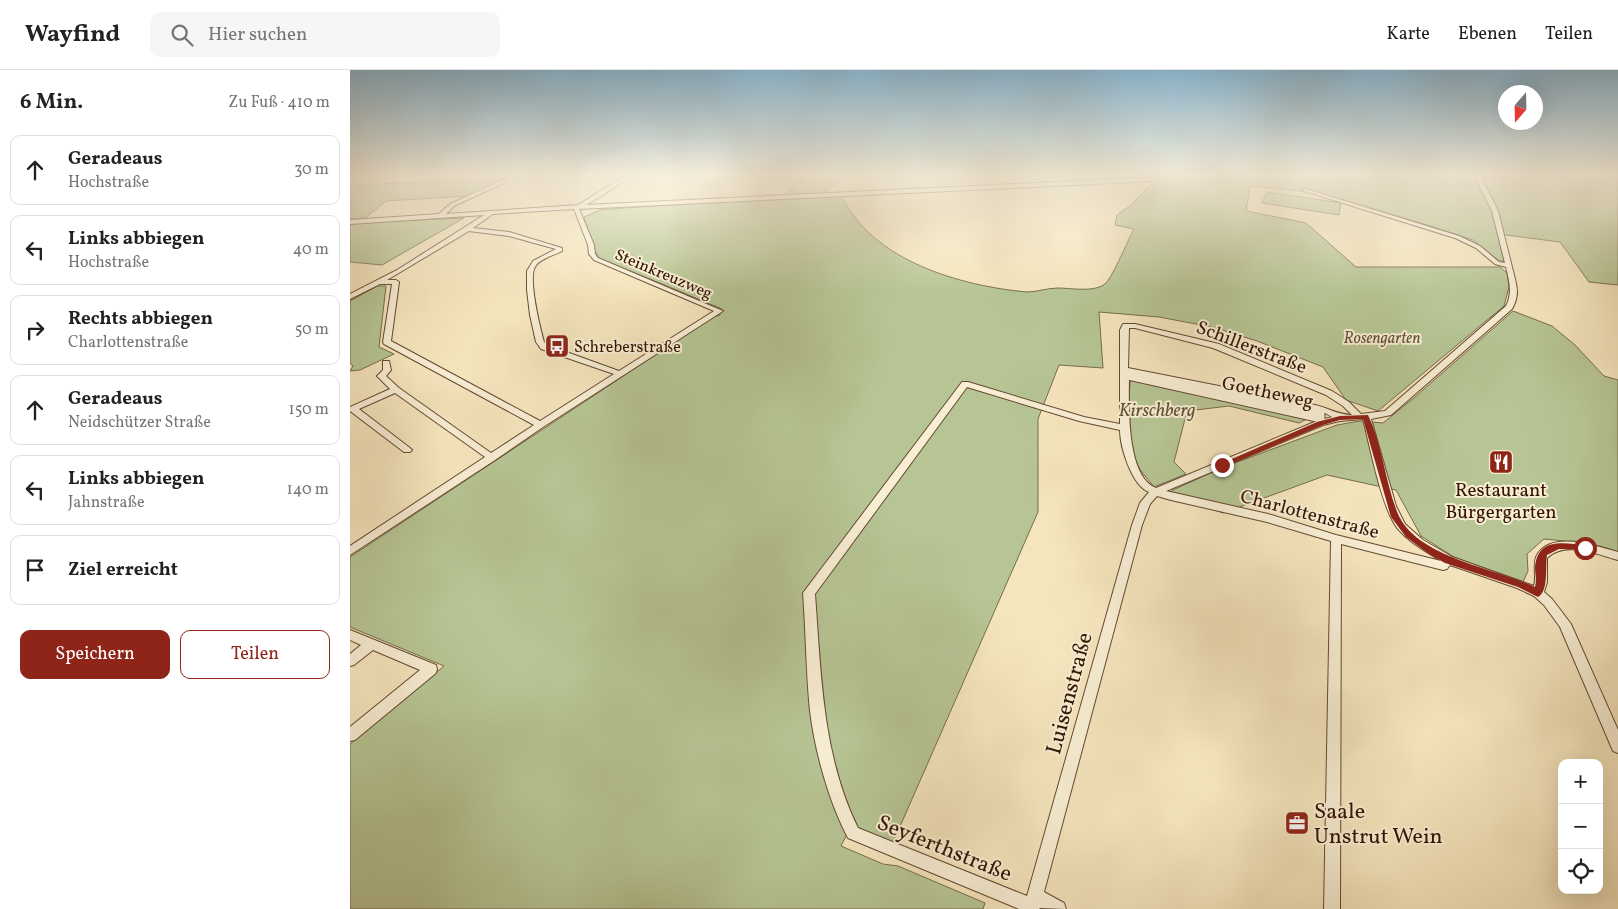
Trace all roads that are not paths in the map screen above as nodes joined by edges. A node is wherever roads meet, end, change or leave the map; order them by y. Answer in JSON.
{"nodes":[{"id":1,"x":443,"y":214,"type":"edge"},
{"id":2,"x":469,"y":214,"type":"edge"},
{"id":3,"x":488,"y":214,"type":"edge"},
{"id":4,"x":579,"y":214,"type":"edge"},
{"id":5,"x":1383,"y":214,"type":"edge"},
{"id":6,"x":1495,"y":214,"type":"edge"},
{"id":7,"x":440,"y":217,"type":"junction"},
{"id":8,"x":350,"y":222,"type":"edge"},
{"id":9,"x":468,"y":229,"type":"junction"},
{"id":10,"x":1508,"y":266,"type":"junction"},
{"id":11,"x":378,"y":282,"type":"junction"},
{"id":12,"x":350,"y":297,"type":"edge"},
{"id":13,"x":386,"y":363,"type":"dead end"},
{"id":14,"x":1126,"y":372,"type":"junction"},
{"id":15,"x":620,"y":374,"type":"junction"},
{"id":16,"x":396,"y":390,"type":"junction"},
{"id":17,"x":1362,"y":416,"type":"junction"},
{"id":18,"x":1340,"y":418,"type":"junction"},
{"id":19,"x":540,"y":425,"type":"junction"},
{"id":20,"x":1124,"y":428,"type":"junction"},
{"id":21,"x":407,"y":450,"type":"dead end"},
{"id":22,"x":492,"y":458,"type":"junction"},
{"id":23,"x":1155,"y":492,"type":"junction"},
{"id":24,"x":1336,"y":539,"type":"junction"},
{"id":25,"x":350,"y":551,"type":"edge"},
{"id":26,"x":1618,"y":556,"type":"edge"},
{"id":27,"x":1448,"y":560,"type":"junction"},
{"id":28,"x":1538,"y":593,"type":"junction"},
{"id":29,"x":350,"y":635,"type":"edge"},
{"id":30,"x":372,"y":644,"type":"junction"},
{"id":31,"x":350,"y":662,"type":"edge"},
{"id":32,"x":350,"y":735,"type":"edge"},
{"id":33,"x":1618,"y":746,"type":"edge"},
{"id":34,"x":1032,"y":904,"type":"edge"},
{"id":35,"x":1058,"y":909,"type":"edge"},
{"id":36,"x":1332,"y":909,"type":"edge"}],
"edges":[{"from":1,"to":7,"type":"street"},
{"from":2,"to":7,"type":"street"},
{"from":3,"to":9,"type":"street"},
{"from":4,"to":15,"type":"street","name":"Steinkreuzweg"},
{"from":5,"to":10,"type":"street"},
{"from":6,"to":10,"type":"street"},
{"from":7,"to":8,"type":"street"},
{"from":9,"to":11,"type":"street"},
{"from":9,"to":15,"type":"street"},
{"from":10,"to":17,"type":"street"},
{"from":11,"to":12,"type":"street"},
{"from":11,"to":19,"type":"street"},
{"from":13,"to":16,"type":"street"},
{"from":14,"to":14,"type":"street","name":"Goetheweg"},
{"from":14,"to":17,"type":"street","name":"Schillerstraße"},
{"from":14,"to":18,"type":"street","name":"Goetheweg"},
{"from":14,"to":20,"type":"street"},
{"from":15,"to":19,"type":"street"},
{"from":16,"to":21,"type":"street"},
{"from":16,"to":22,"type":"street"},
{"from":17,"to":18,"type":"street"},
{"from":17,"to":27,"type":"street"},
{"from":18,"to":23,"type":"street"},
{"from":19,"to":22,"type":"street"},
{"from":20,"to":23,"type":"street"},
{"from":20,"to":34,"type":"street","name":"Seyferthstraße"},
{"from":22,"to":25,"type":"street"},
{"from":23,"to":24,"type":"street","name":"Charlottenstraße"},
{"from":23,"to":34,"type":"street","name":"Luisenstraße"},
{"from":24,"to":27,"type":"street","name":"Charlottenstraße"},
{"from":24,"to":36,"type":"street"},
{"from":26,"to":28,"type":"street"},
{"from":27,"to":28,"type":"street","name":"Charlottenstraße"},
{"from":28,"to":33,"type":"street"},
{"from":29,"to":30,"type":"street"},
{"from":30,"to":31,"type":"street"},
{"from":30,"to":32,"type":"street"},
{"from":34,"to":35,"type":"street","name":"Seyferthstraße"}]}
